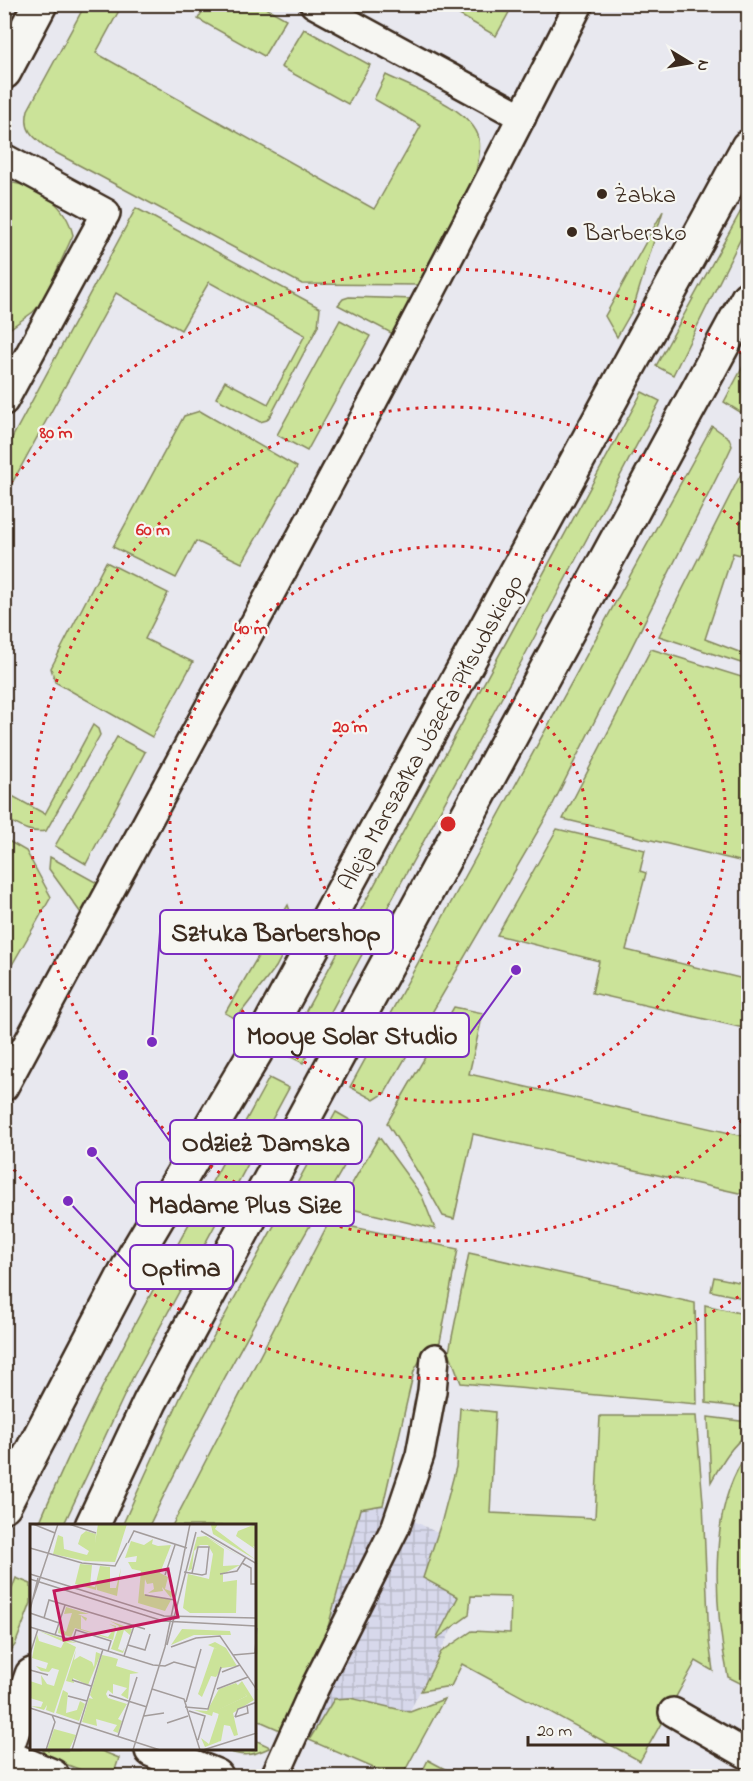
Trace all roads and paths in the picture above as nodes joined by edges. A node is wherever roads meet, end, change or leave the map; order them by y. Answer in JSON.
{"nodes":[{"id":1,"x":40,"y":4,"type":"edge"},
{"id":2,"x":314,"y":4,"type":"edge"},
{"id":3,"x":579,"y":4,"type":"edge"},
{"id":4,"x":4,"y":72,"type":"edge"},
{"id":5,"x":522,"y":117,"type":"junction"},
{"id":6,"x":748,"y":147,"type":"edge"},
{"id":7,"x":4,"y":158,"type":"edge"},
{"id":8,"x":748,"y":298,"type":"edge"},
{"id":9,"x":4,"y":401,"type":"edge"},
{"id":10,"x":4,"y":1087,"type":"edge"},
{"id":11,"x":435,"y":1358,"type":"dead end"},
{"id":12,"x":4,"y":1505,"type":"edge"},
{"id":13,"x":93,"y":1524,"type":"edge"},
{"id":14,"x":23,"y":1686,"type":"edge"},
{"id":15,"x":673,"y":1712,"type":"dead end"},
{"id":16,"x":157,"y":1751,"type":"edge"},
{"id":17,"x":748,"y":1755,"type":"edge"},
{"id":18,"x":4,"y":1756,"type":"edge"},
{"id":19,"x":52,"y":1776,"type":"edge"},
{"id":20,"x":216,"y":1776,"type":"edge"},
{"id":21,"x":275,"y":1776,"type":"edge"}],
"edges":[{"from":1,"to":4,"type":"street"},
{"from":2,"to":5,"type":"lane"},
{"from":3,"to":5,"type":"lane"},
{"from":5,"to":10,"type":"lane"},
{"from":6,"to":12,"type":"street","name":"Aleja Marszałka Józefa Piłsudskiego"},
{"from":7,"to":9,"type":"lane"},
{"from":8,"to":13,"type":"street"},
{"from":11,"to":21,"type":"lane"},
{"from":14,"to":18,"type":"street"},
{"from":15,"to":17,"type":"lane"},
{"from":16,"to":20,"type":"street"},
{"from":18,"to":19,"type":"street"}]}
